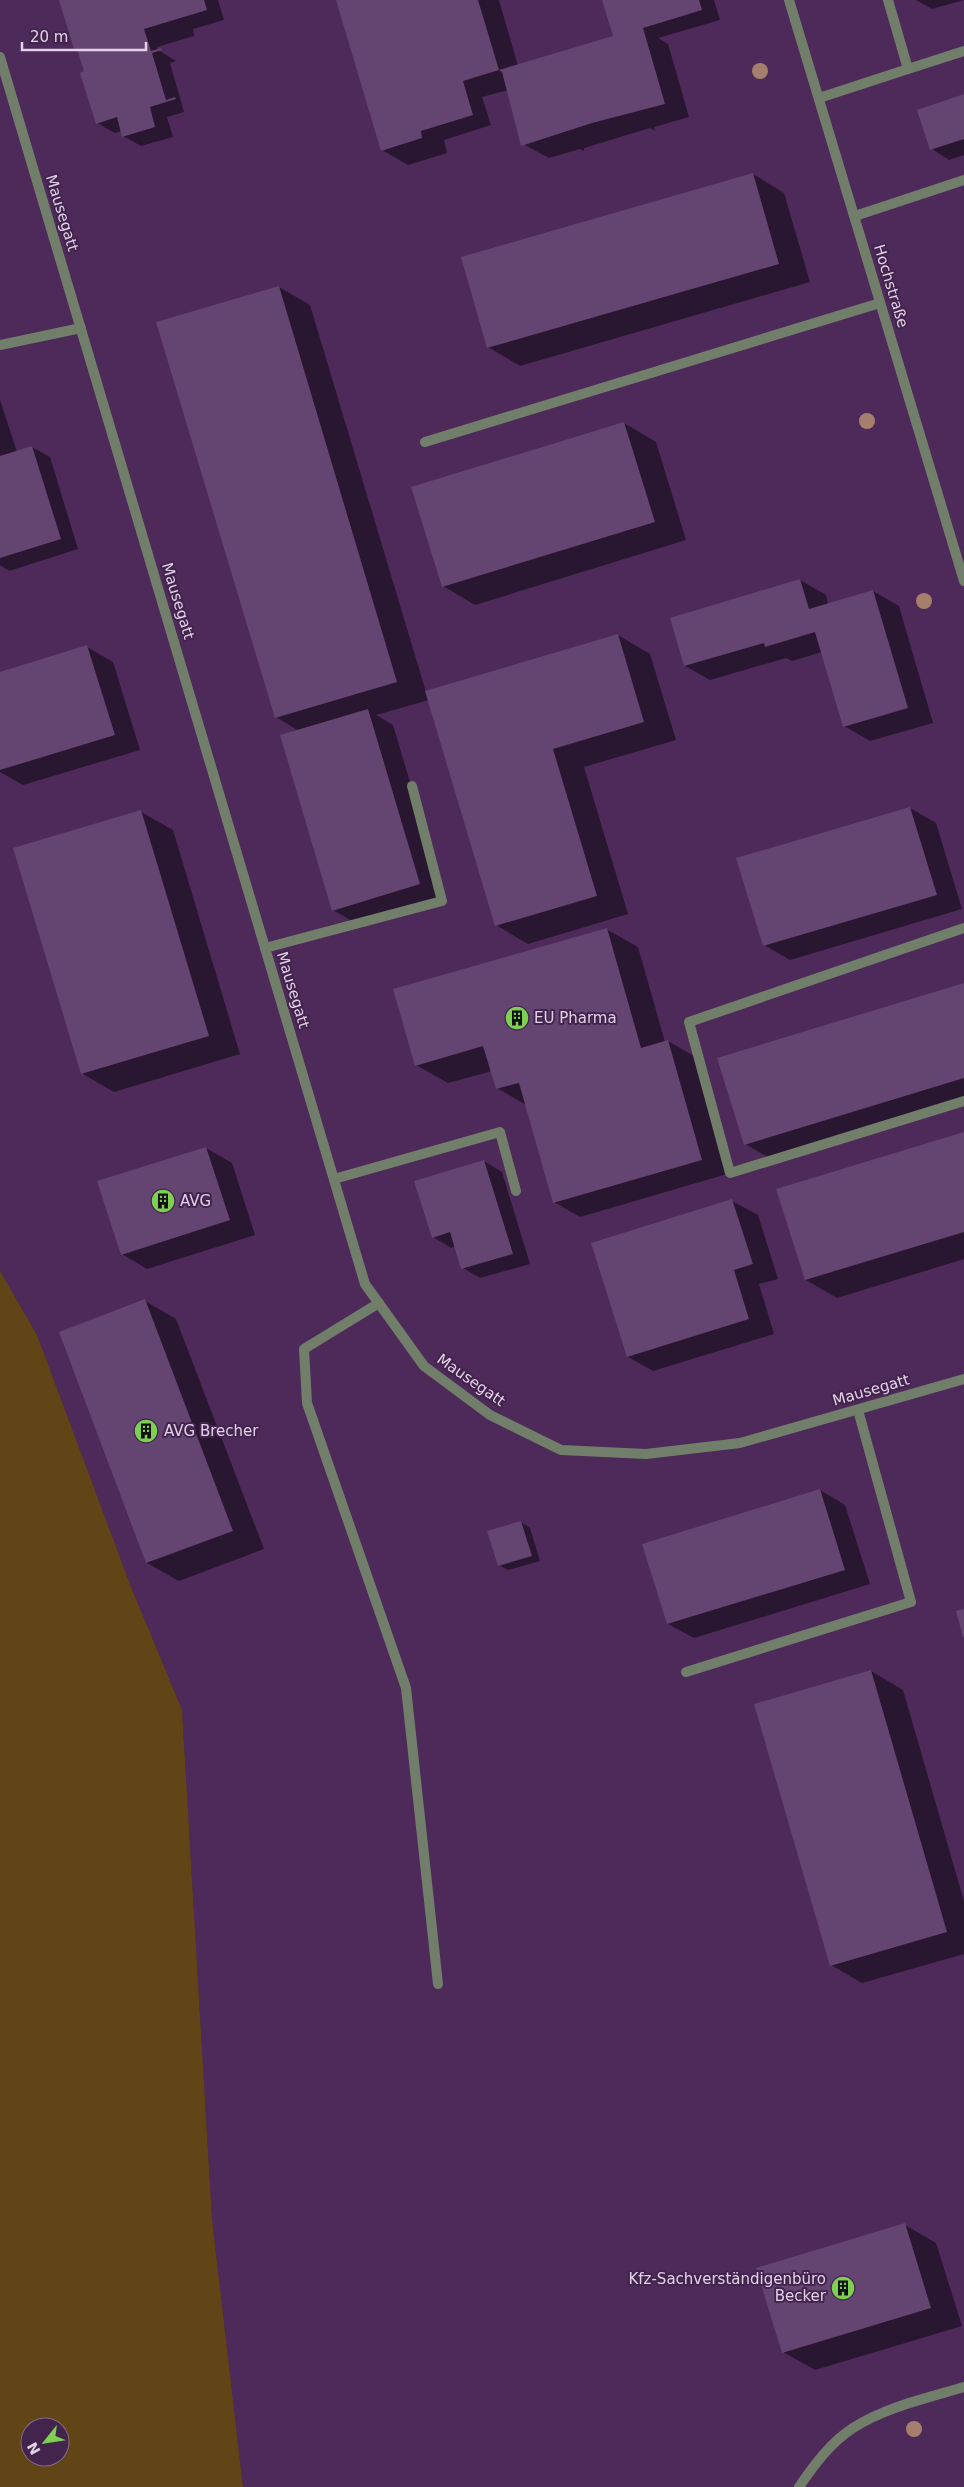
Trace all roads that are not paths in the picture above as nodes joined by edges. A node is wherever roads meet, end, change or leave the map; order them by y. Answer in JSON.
{"nodes":[{"id":1,"x":788,"y":0,"type":"edge"},
{"id":2,"x":888,"y":0,"type":"edge"},
{"id":3,"x":964,"y":51,"type":"edge"},
{"id":4,"x":0,"y":57,"type":"edge"},
{"id":5,"x":908,"y":69,"type":"junction"},
{"id":6,"x":819,"y":98,"type":"junction"},
{"id":7,"x":964,"y":180,"type":"edge"},
{"id":8,"x":855,"y":216,"type":"junction"},
{"id":9,"x":880,"y":303,"type":"junction"},
{"id":10,"x":81,"y":328,"type":"junction"},
{"id":11,"x":0,"y":345,"type":"edge"},
{"id":12,"x":425,"y":442,"type":"dead end"},
{"id":13,"x":964,"y":581,"type":"edge"},
{"id":14,"x":412,"y":786,"type":"dead end"},
{"id":15,"x":964,"y":928,"type":"edge"},
{"id":16,"x":265,"y":948,"type":"junction"},
{"id":17,"x":964,"y":1101,"type":"edge"},
{"id":18,"x":334,"y":1179,"type":"junction"},
{"id":19,"x":516,"y":1191,"type":"dead end"},
{"id":20,"x":379,"y":1303,"type":"junction"},
{"id":21,"x":964,"y":1379,"type":"edge"},
{"id":22,"x":858,"y":1410,"type":"junction"},
{"id":23,"x":686,"y":1672,"type":"dead end"},
{"id":24,"x":438,"y":1984,"type":"dead end"},
{"id":25,"x":964,"y":2387,"type":"edge"},
{"id":26,"x":799,"y":2487,"type":"edge"}],
"edges":[{"from":1,"to":6,"type":"street","name":"Hochstraße"},
{"from":2,"to":5,"type":"street"},
{"from":3,"to":5,"type":"street"},
{"from":4,"to":10,"type":"street","name":"Mausegatt"},
{"from":5,"to":6,"type":"street"},
{"from":6,"to":8,"type":"street","name":"Hochstraße"},
{"from":7,"to":8,"type":"street"},
{"from":8,"to":9,"type":"street","name":"Hochstraße"},
{"from":9,"to":12,"type":"street"},
{"from":9,"to":13,"type":"street","name":"Hochstraße"},
{"from":10,"to":11,"type":"street"},
{"from":10,"to":16,"type":"street","name":"Mausegatt"},
{"from":14,"to":16,"type":"street"},
{"from":15,"to":17,"type":"street"},
{"from":16,"to":18,"type":"street","name":"Mausegatt"},
{"from":18,"to":19,"type":"street"},
{"from":18,"to":20,"type":"street","name":"Mausegatt"},
{"from":20,"to":22,"type":"street","name":"Mausegatt"},
{"from":20,"to":24,"type":"street"},
{"from":21,"to":22,"type":"street","name":"Mausegatt"},
{"from":22,"to":23,"type":"street"},
{"from":25,"to":26,"type":"street"}]}
